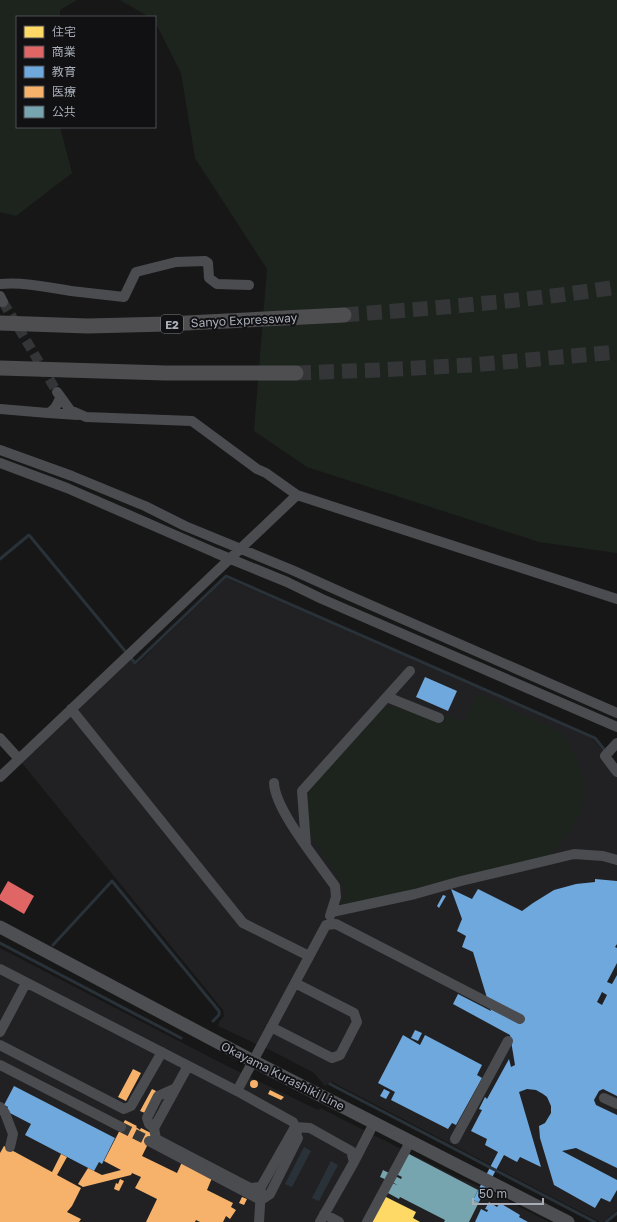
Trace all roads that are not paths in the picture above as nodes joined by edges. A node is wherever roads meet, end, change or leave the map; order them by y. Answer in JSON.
{"nodes":[{"id":1,"x":0,"y":284,"type":"edge"},
{"id":2,"x":249,"y":285,"type":"dead end"},
{"id":3,"x":344,"y":315,"type":"tunnel mouth"},
{"id":4,"x":0,"y":323,"type":"edge"},
{"id":5,"x":0,"y":368,"type":"edge"},
{"id":6,"x":296,"y":373,"type":"tunnel mouth"},
{"id":7,"x":0,"y":409,"type":"edge"},
{"id":8,"x":48,"y":413,"type":"junction"},
{"id":9,"x":78,"y":415,"type":"junction"},
{"id":10,"x":0,"y":450,"type":"edge"},
{"id":11,"x":0,"y":463,"type":"edge"},
{"id":12,"x":297,"y":495,"type":"junction"},
{"id":13,"x":240,"y":549,"type":"junction"},
{"id":14,"x":230,"y":559,"type":"junction"},
{"id":15,"x":617,"y":598,"type":"edge"},
{"id":16,"x":410,"y":671,"type":"dead end"},
{"id":17,"x":387,"y":697,"type":"junction"},
{"id":18,"x":71,"y":709,"type":"junction"},
{"id":19,"x":617,"y":713,"type":"edge"},
{"id":20,"x":439,"y":718,"type":"dead end"},
{"id":21,"x":617,"y":727,"type":"edge"},
{"id":22,"x":0,"y":738,"type":"edge"},
{"id":23,"x":617,"y":743,"type":"edge"},
{"id":24,"x":19,"y":759,"type":"junction"},
{"id":25,"x":617,"y":772,"type":"edge"},
{"id":26,"x":0,"y":777,"type":"edge"},
{"id":27,"x":274,"y":783,"type":"dead end"},
{"id":28,"x":306,"y":845,"type":"junction"},
{"id":29,"x":617,"y":860,"type":"edge"},
{"id":30,"x":332,"y":912,"type":"junction"},
{"id":31,"x":326,"y":925,"type":"junction"},
{"id":32,"x":0,"y":927,"type":"edge"},
{"id":33,"x":309,"y":956,"type":"junction"},
{"id":34,"x":0,"y":969,"type":"edge"},
{"id":35,"x":26,"y":983,"type":"junction"},
{"id":36,"x":295,"y":983,"type":"junction"},
{"id":37,"x":520,"y":1019,"type":"dead end"},
{"id":38,"x":271,"y":1027,"type":"junction"},
{"id":39,"x":0,"y":1032,"type":"edge"},
{"id":40,"x":508,"y":1041,"type":"dead end"},
{"id":41,"x":0,"y":1045,"type":"edge"},
{"id":42,"x":162,"y":1052,"type":"junction"},
{"id":43,"x":253,"y":1061,"type":"junction"},
{"id":44,"x":0,"y":1065,"type":"edge"},
{"id":45,"x":188,"y":1066,"type":"junction"},
{"id":46,"x":237,"y":1091,"type":"junction"},
{"id":47,"x":604,"y":1098,"type":"dead end"},
{"id":48,"x":617,"y":1104,"type":"edge"},
{"id":49,"x":0,"y":1107,"type":"edge"},
{"id":50,"x":374,"y":1123,"type":"junction"},
{"id":51,"x":121,"y":1127,"type":"tunnel mouth"},
{"id":52,"x":295,"y":1127,"type":"junction"},
{"id":53,"x":455,"y":1139,"type":"dead end"},
{"id":54,"x":149,"y":1141,"type":"tunnel mouth"},
{"id":55,"x":410,"y":1142,"type":"junction"},
{"id":56,"x":10,"y":1147,"type":"dead end"},
{"id":57,"x":354,"y":1162,"type":"junction"},
{"id":58,"x":261,"y":1187,"type":"junction"},
{"id":59,"x":322,"y":1218,"type":"edge"},
{"id":60,"x":259,"y":1222,"type":"edge"},
{"id":61,"x":340,"y":1222,"type":"edge"},
{"id":62,"x":367,"y":1222,"type":"edge"},
{"id":63,"x":568,"y":1222,"type":"edge"}],
"edges":[{"from":1,"to":2,"type":"street"},
{"from":3,"to":4,"type":"highway","name":"Sanyo Expressway","number":"E2"},
{"from":5,"to":6,"type":"highway"},
{"from":7,"to":8,"type":"street"},
{"from":8,"to":9,"type":"street"},
{"from":8,"to":9,"type":"street"},
{"from":9,"to":12,"type":"street"},
{"from":10,"to":13,"type":"street"},
{"from":11,"to":14,"type":"street"},
{"from":12,"to":13,"type":"street"},
{"from":12,"to":15,"type":"street"},
{"from":13,"to":14,"type":"street"},
{"from":13,"to":19,"type":"street"},
{"from":14,"to":18,"type":"street"},
{"from":14,"to":21,"type":"street"},
{"from":16,"to":17,"type":"street"},
{"from":17,"to":20,"type":"street"},
{"from":17,"to":28,"type":"street"},
{"from":18,"to":24,"type":"street"},
{"from":18,"to":33,"type":"street"},
{"from":22,"to":24,"type":"street"},
{"from":23,"to":25,"type":"street"},
{"from":24,"to":26,"type":"street"},
{"from":27,"to":28,"type":"street"},
{"from":28,"to":30,"type":"street"},
{"from":29,"to":30,"type":"street"},
{"from":30,"to":31,"type":"street"},
{"from":31,"to":33,"type":"street"},
{"from":31,"to":37,"type":"street"},
{"from":32,"to":43,"type":"main road","name":"Okayama Kurashiki Line"},
{"from":33,"to":36,"type":"street"},
{"from":34,"to":35,"type":"street"},
{"from":35,"to":39,"type":"street"},
{"from":35,"to":42,"type":"street"},
{"from":36,"to":38,"type":"street"},
{"from":36,"to":38,"type":"street"},
{"from":38,"to":43,"type":"street"},
{"from":40,"to":53,"type":"street"},
{"from":41,"to":42,"type":"street"},
{"from":42,"to":45,"type":"street"},
{"from":43,"to":46,"type":"street"},
{"from":43,"to":50,"type":"main road","name":"Okayama Kurashiki Line"},
{"from":44,"to":51,"type":"street"},
{"from":45,"to":46,"type":"street"},
{"from":45,"to":58,"type":"street"},
{"from":46,"to":52,"type":"street"},
{"from":47,"to":48,"type":"street"},
{"from":49,"to":56,"type":"street"},
{"from":50,"to":55,"type":"main road","name":"Okayama Kurashiki Line"},
{"from":50,"to":57,"type":"street"},
{"from":52,"to":54,"type":"street","bridge":true},
{"from":52,"to":57,"type":"street"},
{"from":52,"to":58,"type":"street"},
{"from":55,"to":62,"type":"street"},
{"from":55,"to":63,"type":"main road","name":"Okayama Kurashiki Line"},
{"from":57,"to":59,"type":"street"},
{"from":58,"to":60,"type":"street"},
{"from":59,"to":61,"type":"street"}]}
